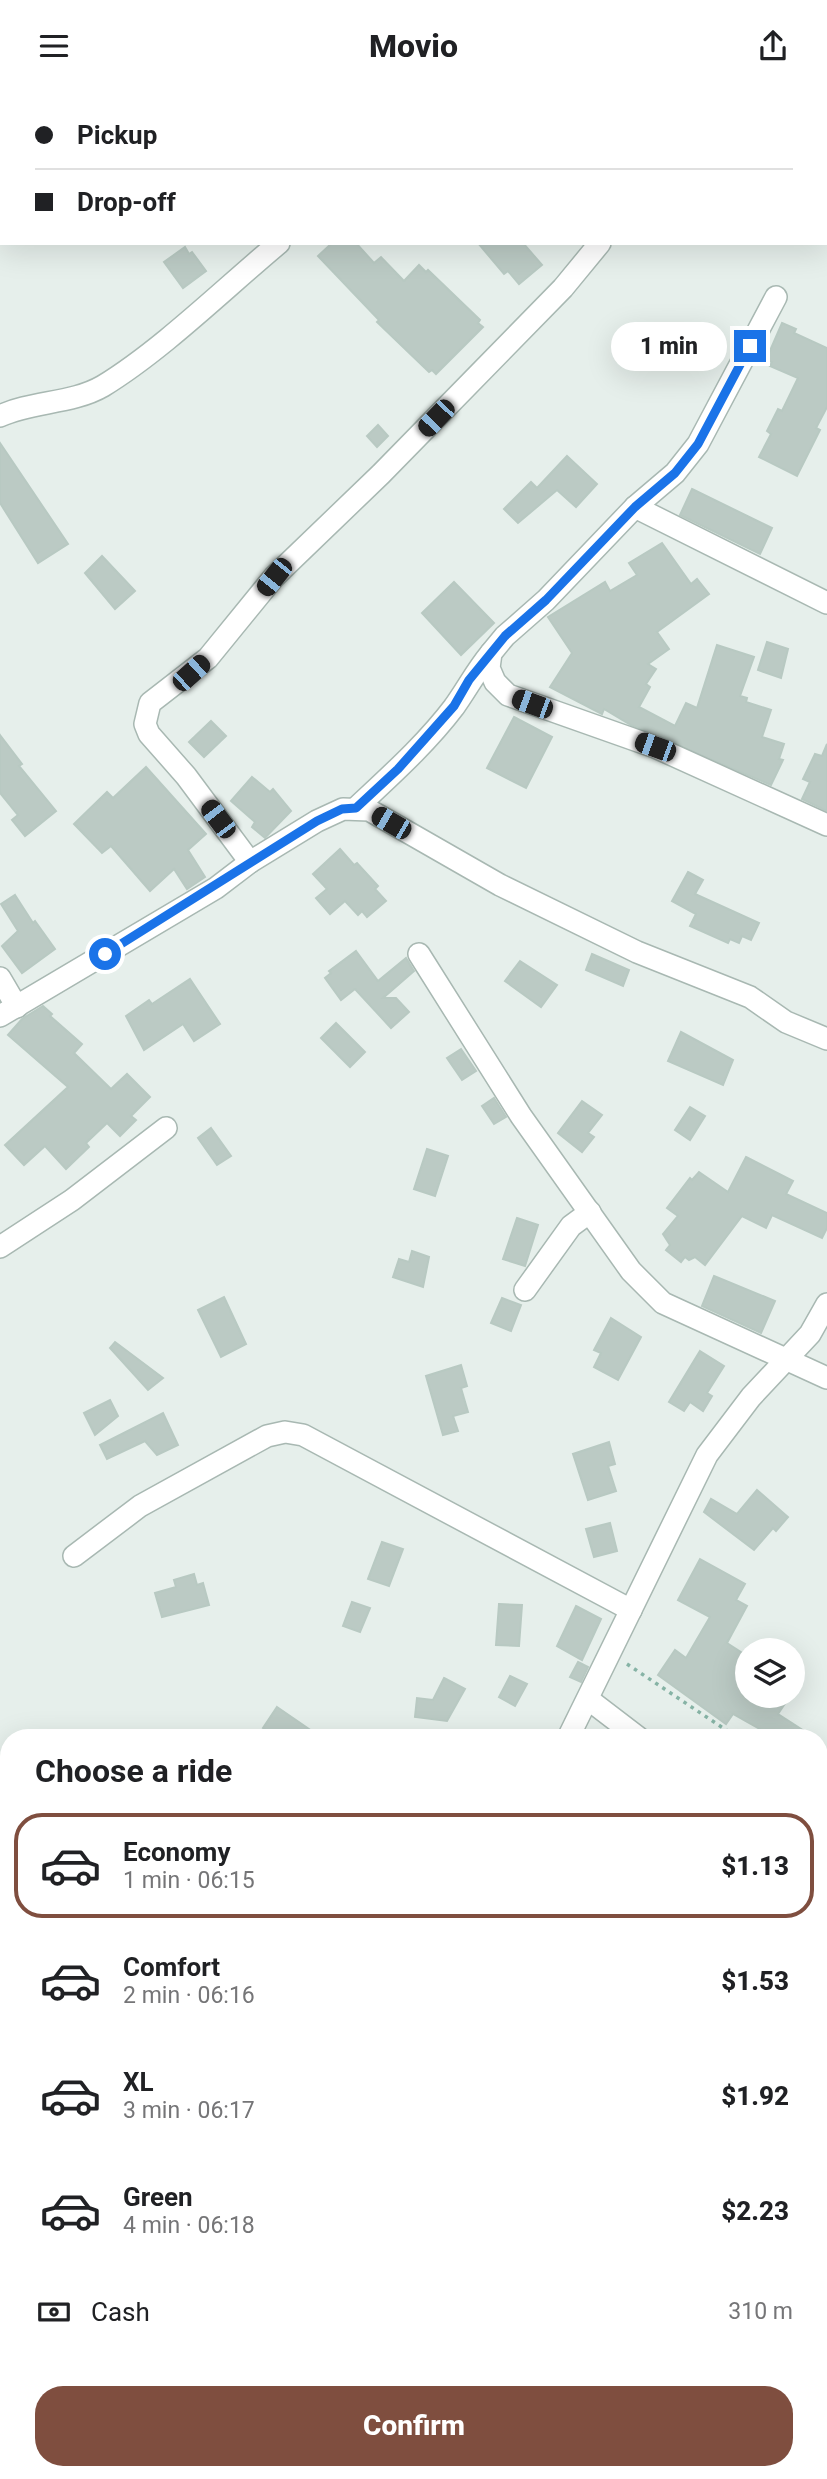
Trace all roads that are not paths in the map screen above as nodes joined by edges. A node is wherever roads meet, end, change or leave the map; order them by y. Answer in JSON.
{"nodes":[{"id":1,"x":277,"y":245,"type":"edge"},
{"id":2,"x":598,"y":245,"type":"edge"},
{"id":3,"x":776,"y":297,"type":"dead end"},
{"id":4,"x":0,"y":416,"type":"edge"},
{"id":5,"x":635,"y":507,"type":"junction"},
{"id":6,"x":827,"y":603,"type":"edge"},
{"id":7,"x":491,"y":653,"type":"junction"},
{"id":8,"x":356,"y":808,"type":"junction"},
{"id":9,"x":827,"y":825,"type":"edge"},
{"id":10,"x":250,"y":862,"type":"junction"},
{"id":11,"x":419,"y":954,"type":"dead end"},
{"id":12,"x":0,"y":978,"type":"edge"},
{"id":13,"x":9,"y":1011,"type":"edge"},
{"id":14,"x":827,"y":1039,"type":"edge"},
{"id":15,"x":166,"y":1128,"type":"dead end"},
{"id":16,"x":590,"y":1212,"type":"junction"},
{"id":17,"x":0,"y":1247,"type":"edge"},
{"id":18,"x":525,"y":1290,"type":"dead end"},
{"id":19,"x":827,"y":1304,"type":"edge"},
{"id":20,"x":788,"y":1360,"type":"junction"},
{"id":21,"x":827,"y":1378,"type":"edge"},
{"id":22,"x":74,"y":1556,"type":"dead end"},
{"id":23,"x":631,"y":1610,"type":"junction"},
{"id":24,"x":588,"y":1699,"type":"junction"},
{"id":25,"x":573,"y":1729,"type":"edge"},
{"id":26,"x":627,"y":1729,"type":"edge"}],
"edges":[{"from":1,"to":4,"type":"street"},
{"from":2,"to":10,"type":"street"},
{"from":3,"to":5,"type":"street"},
{"from":5,"to":6,"type":"street"},
{"from":5,"to":7,"type":"street"},
{"from":7,"to":8,"type":"street"},
{"from":7,"to":9,"type":"street"},
{"from":8,"to":10,"type":"street"},
{"from":8,"to":14,"type":"street"},
{"from":10,"to":13,"type":"street"},
{"from":11,"to":16,"type":"street"},
{"from":12,"to":13,"type":"street"},
{"from":15,"to":17,"type":"street"},
{"from":16,"to":18,"type":"street"},
{"from":16,"to":20,"type":"street"},
{"from":19,"to":20,"type":"street"},
{"from":20,"to":21,"type":"street"},
{"from":20,"to":23,"type":"street"},
{"from":22,"to":23,"type":"street"},
{"from":23,"to":24,"type":"street"},
{"from":24,"to":25,"type":"street"},
{"from":24,"to":26,"type":"street"}]}
